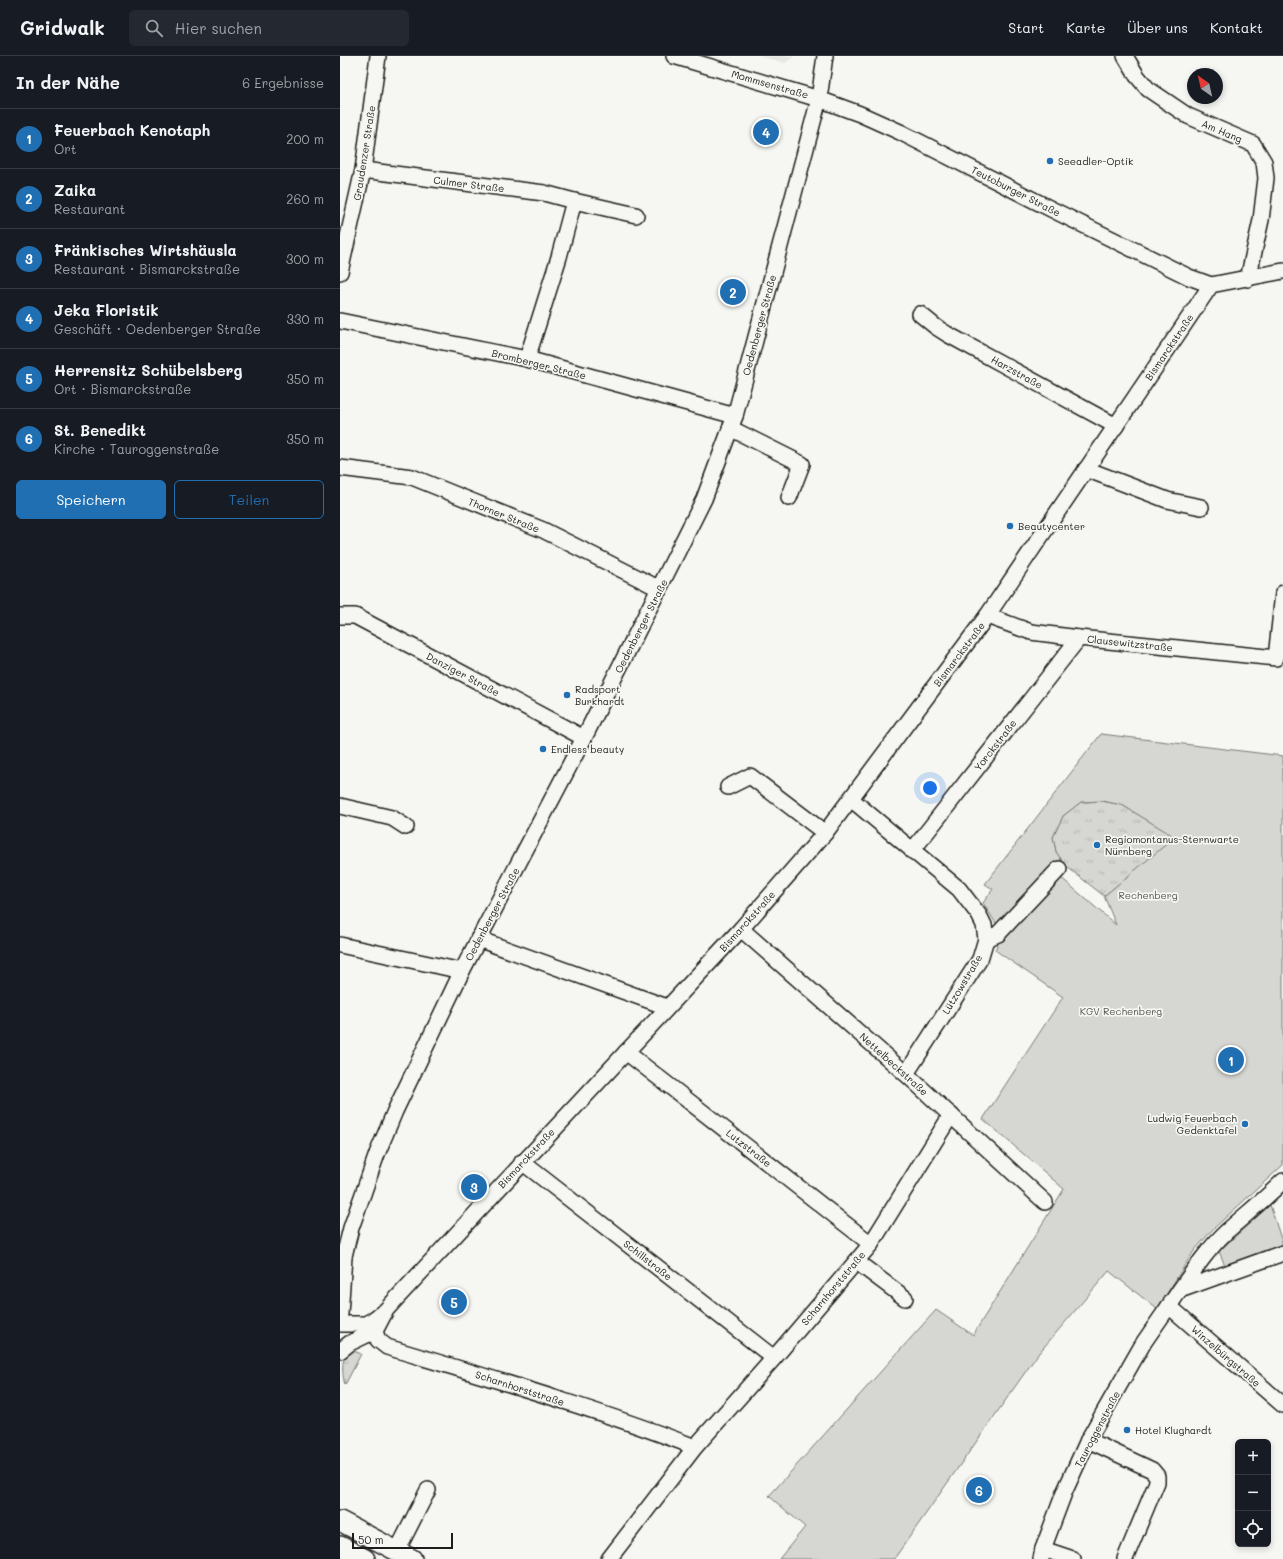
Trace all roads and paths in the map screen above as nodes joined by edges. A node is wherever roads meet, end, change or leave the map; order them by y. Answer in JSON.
{"nodes":[{"id":1,"x":378,"y":56,"type":"edge"},
{"id":2,"x":674,"y":56,"type":"edge"},
{"id":3,"x":825,"y":56,"type":"edge"},
{"id":4,"x":1124,"y":56,"type":"edge"},
{"id":5,"x":819,"y":98,"type":"junction"},
{"id":6,"x":363,"y":170,"type":"junction"},
{"id":7,"x":574,"y":201,"type":"junction"},
{"id":8,"x":636,"y":215,"type":"dead end"},
{"id":9,"x":345,"y":231,"type":"edge"},
{"id":10,"x":1283,"y":271,"type":"edge"},
{"id":11,"x":340,"y":272,"type":"edge"},
{"id":12,"x":1248,"y":279,"type":"junction"},
{"id":13,"x":1211,"y":285,"type":"junction"},
{"id":14,"x":920,"y":314,"type":"dead end"},
{"id":15,"x":340,"y":321,"type":"edge"},
{"id":16,"x":527,"y":359,"type":"junction"},
{"id":17,"x":733,"y":422,"type":"junction"},
{"id":18,"x":1116,"y":426,"type":"junction"},
{"id":19,"x":340,"y":468,"type":"edge"},
{"id":20,"x":1086,"y":470,"type":"junction"},
{"id":21,"x":789,"y":498,"type":"dead end"},
{"id":22,"x":1201,"y":507,"type":"dead end"},
{"id":23,"x":660,"y":588,"type":"junction"},
{"id":24,"x":1283,"y":592,"type":"edge"},
{"id":25,"x":340,"y":616,"type":"edge"},
{"id":26,"x":987,"y":616,"type":"junction"},
{"id":27,"x":1078,"y":638,"type":"junction"},
{"id":28,"x":584,"y":738,"type":"junction"},
{"id":29,"x":728,"y":787,"type":"dead end"},
{"id":30,"x":851,"y":799,"type":"junction"},
{"id":31,"x":340,"y":806,"type":"edge"},
{"id":32,"x":406,"y":827,"type":"dead end"},
{"id":33,"x":825,"y":833,"type":"junction"},
{"id":34,"x":912,"y":851,"type":"junction"},
{"id":35,"x":1059,"y":869,"type":"dead end"},
{"id":36,"x":741,"y":929,"type":"junction"},
{"id":37,"x":478,"y":939,"type":"junction"},
{"id":38,"x":986,"y":939,"type":"junction"},
{"id":39,"x":340,"y":945,"type":"edge"},
{"id":40,"x":462,"y":971,"type":"junction"},
{"id":41,"x":667,"y":1007,"type":"junction"},
{"id":42,"x":626,"y":1052,"type":"junction"},
{"id":43,"x":906,"y":1074,"type":"junction"},
{"id":44,"x":951,"y":1115,"type":"junction"},
{"id":45,"x":522,"y":1162,"type":"junction"},
{"id":46,"x":1283,"y":1181,"type":"edge"},
{"id":47,"x":1045,"y":1202,"type":"dead end"},
{"id":48,"x":871,"y":1244,"type":"junction"},
{"id":49,"x":1283,"y":1253,"type":"edge"},
{"id":50,"x":342,"y":1261,"type":"edge"},
{"id":51,"x":857,"y":1262,"type":"junction"},
{"id":52,"x":1180,"y":1290,"type":"junction"},
{"id":53,"x":904,"y":1298,"type":"dead end"},
{"id":54,"x":1169,"y":1306,"type":"junction"},
{"id":55,"x":386,"y":1310,"type":"junction"},
{"id":56,"x":340,"y":1314,"type":"edge"},
{"id":57,"x":340,"y":1324,"type":"edge"},
{"id":58,"x":375,"y":1331,"type":"junction"},
{"id":59,"x":340,"y":1351,"type":"edge"},
{"id":60,"x":774,"y":1358,"type":"junction"},
{"id":61,"x":1283,"y":1405,"type":"edge"},
{"id":62,"x":1088,"y":1440,"type":"junction"},
{"id":63,"x":695,"y":1447,"type":"junction"},
{"id":64,"x":428,"y":1490,"type":"dead end"},
{"id":65,"x":340,"y":1521,"type":"edge"},
{"id":66,"x":340,"y":1546,"type":"edge"},
{"id":67,"x":1042,"y":1554,"type":"edge"},
{"id":68,"x":404,"y":1555,"type":"edge"},
{"id":69,"x":365,"y":1559,"type":"edge"},
{"id":70,"x":609,"y":1559,"type":"edge"},
{"id":71,"x":1073,"y":1559,"type":"edge"},
{"id":72,"x":1125,"y":1559,"type":"edge"}],
"edges":[{"from":1,"to":6,"type":"street","name":"Graudenzer Straße"},
{"from":2,"to":5,"type":"street","name":"Mommsenstraße"},
{"from":3,"to":5,"type":"street","name":"Oedenberger Straße"},
{"from":4,"to":12,"type":"street","name":"Am Hang"},
{"from":5,"to":13,"type":"street","name":"Teutoburger Straße"},
{"from":5,"to":17,"type":"street","name":"Oedenberger Straße"},
{"from":6,"to":7,"type":"street","name":"Culmer Straße"},
{"from":6,"to":9,"type":"street","name":"Graudenzer Straße"},
{"from":7,"to":8,"type":"street","name":"Culmer Straße"},
{"from":7,"to":16,"type":"street"},
{"from":9,"to":11,"type":"street","name":"Graudenzer Straße"},
{"from":10,"to":12,"type":"street"},
{"from":12,"to":13,"type":"street"},
{"from":13,"to":18,"type":"street","name":"Bismarckstraße"},
{"from":14,"to":18,"type":"street","name":"Harzstraße"},
{"from":15,"to":16,"type":"street","name":"Bromberger Straße"},
{"from":16,"to":17,"type":"street","name":"Bromberger Straße"},
{"from":17,"to":21,"type":"street","name":"Bromberger Straße"},
{"from":17,"to":23,"type":"street","name":"Oedenberger Straße"},
{"from":18,"to":20,"type":"street","name":"Bismarckstraße"},
{"from":19,"to":23,"type":"street","name":"Thorner Straße"},
{"from":20,"to":22,"type":"street"},
{"from":20,"to":26,"type":"street","name":"Bismarckstraße"},
{"from":23,"to":28,"type":"street","name":"Oedenberger Straße"},
{"from":24,"to":27,"type":"street","name":"Clausewitzstraße"},
{"from":25,"to":28,"type":"street","name":"Danziger Straße"},
{"from":26,"to":27,"type":"street","name":"Clausewitzstraße"},
{"from":26,"to":30,"type":"street","name":"Bismarckstraße"},
{"from":27,"to":34,"type":"street","name":"Yorckstraße"},
{"from":28,"to":37,"type":"street","name":"Oedenberger Straße"},
{"from":29,"to":33,"type":"street"},
{"from":30,"to":33,"type":"street","name":"Bismarckstraße"},
{"from":30,"to":34,"type":"street","name":"Lützowstraße"},
{"from":31,"to":32,"type":"street"},
{"from":33,"to":36,"type":"street","name":"Bismarckstraße"},
{"from":34,"to":38,"type":"street","name":"Lützowstraße"},
{"from":35,"to":38,"type":"street"},
{"from":36,"to":41,"type":"street","name":"Bismarckstraße"},
{"from":36,"to":43,"type":"street","name":"Nettelbeckstraße"},
{"from":37,"to":40,"type":"street","name":"Oedenberger Straße"},
{"from":37,"to":41,"type":"street"},
{"from":38,"to":43,"type":"street","name":"Lützowstraße"},
{"from":39,"to":40,"type":"street"},
{"from":40,"to":50,"type":"street","name":"Oedenberger Straße"},
{"from":41,"to":42,"type":"street","name":"Bismarckstraße"},
{"from":42,"to":45,"type":"street","name":"Bismarckstraße"},
{"from":42,"to":48,"type":"street","name":"Lutzstraße"},
{"from":43,"to":44,"type":"street","name":"Nettelbeckstraße"},
{"from":44,"to":47,"type":"street","name":"Nettelbeckstraße"},
{"from":44,"to":48,"type":"street","name":"Scharnhorststraße"},
{"from":45,"to":55,"type":"street","name":"Bismarckstraße"},
{"from":45,"to":60,"type":"street","name":"Schillstraße"},
{"from":46,"to":52,"type":"street","name":"Tauroggenstraße"},
{"from":48,"to":51,"type":"street","name":"Scharnhorststraße"},
{"from":49,"to":52,"type":"street"},
{"from":50,"to":56,"type":"street","name":"Oedenberger Straße"},
{"from":51,"to":53,"type":"street"},
{"from":51,"to":60,"type":"street","name":"Scharnhorststraße"},
{"from":52,"to":54,"type":"street","name":"Tauroggenstraße"},
{"from":54,"to":61,"type":"street","name":"Winzelbürgstraße"},
{"from":54,"to":62,"type":"street","name":"Tauroggenstraße"},
{"from":55,"to":57,"type":"street","name":"Bismarckstraße"},
{"from":55,"to":58,"type":"street","name":"Bismarckstraße"},
{"from":58,"to":59,"type":"street"},
{"from":58,"to":63,"type":"street","name":"Scharnhorststraße"},
{"from":60,"to":63,"type":"street","name":"Scharnhorststraße"},
{"from":62,"to":67,"type":"street","name":"Tauroggenstraße"},
{"from":62,"to":72,"type":"street"},
{"from":63,"to":70,"type":"street","name":"Scharnhorststraße"},
{"from":64,"to":68,"type":"street"},
{"from":65,"to":68,"type":"main road"},
{"from":66,"to":69,"type":"main road"},
{"from":67,"to":71,"type":"street"}]}
